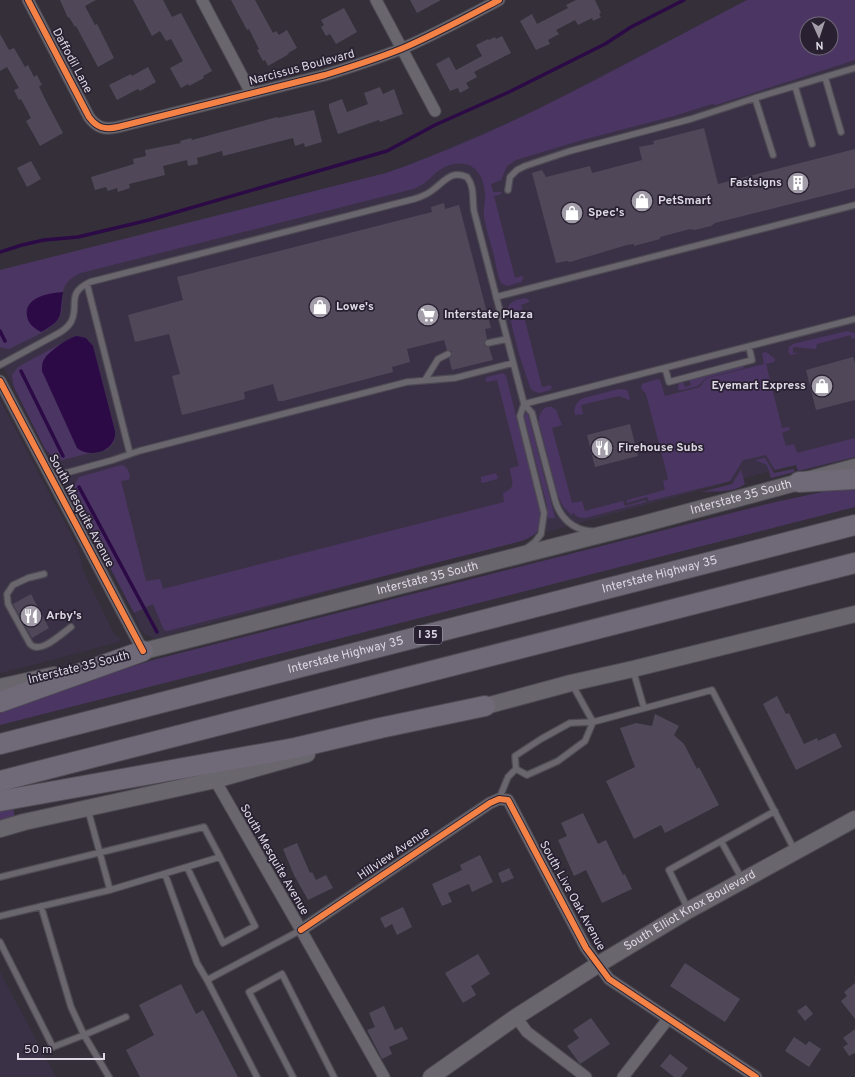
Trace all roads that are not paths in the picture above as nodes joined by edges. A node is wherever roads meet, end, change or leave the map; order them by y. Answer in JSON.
{"nodes":[{"id":1,"x":28,"y":0,"type":"edge"},
{"id":2,"x":202,"y":0,"type":"edge"},
{"id":3,"x":376,"y":0,"type":"edge"},
{"id":4,"x":499,"y":0,"type":"edge"},
{"id":5,"x":402,"y":48,"type":"junction"},
{"id":6,"x":855,"y":68,"type":"edge"},
{"id":7,"x":825,"y":77,"type":"junction"},
{"id":8,"x":795,"y":86,"type":"junction"},
{"id":9,"x":251,"y":93,"type":"junction"},
{"id":10,"x":755,"y":98,"type":"junction"},
{"id":11,"x":435,"y":111,"type":"dead end"},
{"id":12,"x":101,"y":128,"type":"joint"},
{"id":13,"x":841,"y":132,"type":"dead end"},
{"id":14,"x":812,"y":144,"type":"dead end"},
{"id":15,"x":773,"y":155,"type":"dead end"},
{"id":16,"x":508,"y":190,"type":"dead end"},
{"id":17,"x":855,"y":206,"type":"edge"},
{"id":18,"x":86,"y":284,"type":"junction"},
{"id":19,"x":496,"y":297,"type":"junction"},
{"id":20,"x":855,"y":320,"type":"edge"},
{"id":21,"x":507,"y":339,"type":"junction"},
{"id":22,"x":488,"y":344,"type":"dead end"},
{"id":23,"x":749,"y":347,"type":"junction"},
{"id":24,"x":448,"y":354,"type":"dead end"},
{"id":25,"x":513,"y":363,"type":"junction"},
{"id":26,"x":0,"y":365,"type":"edge"},
{"id":27,"x":665,"y":368,"type":"junction"},
{"id":28,"x":425,"y":380,"type":"junction"},
{"id":29,"x":0,"y":381,"type":"edge"},
{"id":30,"x":524,"y":404,"type":"junction"},
{"id":31,"x":130,"y":454,"type":"junction"},
{"id":32,"x":855,"y":467,"type":"edge"},
{"id":33,"x":51,"y":477,"type":"junction"},
{"id":34,"x":855,"y":479,"type":"edge"},
{"id":35,"x":799,"y":482,"type":"junction"},
{"id":36,"x":643,"y":524,"type":"junction"},
{"id":37,"x":855,"y":525,"type":"edge"},
{"id":38,"x":494,"y":562,"type":"junction"},
{"id":39,"x":855,"y":563,"type":"edge"},
{"id":40,"x":44,"y":574,"type":"dead end"},
{"id":41,"x":855,"y":614,"type":"edge"},
{"id":42,"x":70,"y":627,"type":"dead end"},
{"id":43,"x":143,"y":651,"type":"junction"},
{"id":44,"x":633,"y":670,"type":"junction"},
{"id":45,"x":572,"y":683,"type":"junction"},
{"id":46,"x":0,"y":687,"type":"edge"},
{"id":47,"x":0,"y":702,"type":"edge"},
{"id":48,"x":486,"y":706,"type":"junction"},
{"id":49,"x":644,"y":708,"type":"junction"},
{"id":50,"x":593,"y":722,"type":"junction"},
{"id":51,"x":0,"y":744,"type":"edge"},
{"id":52,"x":516,"y":769,"type":"junction"},
{"id":53,"x":215,"y":780,"type":"junction"},
{"id":54,"x":0,"y":781,"type":"edge"},
{"id":55,"x":499,"y":799,"type":"junction"},
{"id":56,"x":0,"y":801,"type":"edge"},
{"id":57,"x":87,"y":808,"type":"junction"},
{"id":58,"x":775,"y":811,"type":"junction"},
{"id":59,"x":853,"y":823,"type":"edge"},
{"id":60,"x":0,"y":829,"type":"edge"},
{"id":61,"x":721,"y":841,"type":"junction"},
{"id":62,"x":795,"y":852,"type":"junction"},
{"id":63,"x":100,"y":853,"type":"junction"},
{"id":64,"x":220,"y":857,"type":"junction"},
{"id":65,"x":187,"y":867,"type":"junction"},
{"id":66,"x":165,"y":874,"type":"junction"},
{"id":67,"x":0,"y":877,"type":"edge"},
{"id":68,"x":743,"y":881,"type":"junction"},
{"id":69,"x":110,"y":890,"type":"junction"},
{"id":70,"x":41,"y":906,"type":"junction"},
{"id":71,"x":689,"y":910,"type":"junction"},
{"id":72,"x":0,"y":916,"type":"edge"},
{"id":73,"x":302,"y":930,"type":"junction"},
{"id":74,"x":0,"y":942,"type":"edge"},
{"id":75,"x":599,"y":964,"type":"junction"},
{"id":76,"x":207,"y":980,"type":"junction"},
{"id":77,"x":126,"y":1017,"type":"dead end"},
{"id":78,"x":516,"y":1017,"type":"junction"},
{"id":79,"x":668,"y":1019,"type":"junction"},
{"id":80,"x":84,"y":1035,"type":"junction"},
{"id":81,"x":109,"y":1077,"type":"edge"},
{"id":82,"x":257,"y":1077,"type":"edge"},
{"id":83,"x":293,"y":1077,"type":"edge"},
{"id":84,"x":334,"y":1077,"type":"edge"},
{"id":85,"x":384,"y":1077,"type":"edge"},
{"id":86,"x":431,"y":1077,"type":"edge"},
{"id":87,"x":586,"y":1077,"type":"edge"},
{"id":88,"x":623,"y":1077,"type":"edge"},
{"id":89,"x":756,"y":1077,"type":"edge"}],
"edges":[{"from":1,"to":12,"type":"street","name":"Daffodil Lane"},
{"from":2,"to":9,"type":"street"},
{"from":3,"to":5,"type":"street"},
{"from":4,"to":5,"type":"street","name":"Narcissus Boulevard"},
{"from":5,"to":9,"type":"street","name":"Narcissus Boulevard"},
{"from":5,"to":11,"type":"street"},
{"from":6,"to":7,"type":"lane"},
{"from":7,"to":8,"type":"lane"},
{"from":7,"to":13,"type":"lane"},
{"from":8,"to":10,"type":"lane"},
{"from":8,"to":14,"type":"lane"},
{"from":9,"to":12,"type":"street","name":"Narcissus Boulevard"},
{"from":10,"to":15,"type":"lane"},
{"from":10,"to":16,"type":"lane"},
{"from":17,"to":19,"type":"lane"},
{"from":18,"to":19,"type":"lane"},
{"from":18,"to":26,"type":"lane"},
{"from":18,"to":31,"type":"lane"},
{"from":19,"to":21,"type":"lane"},
{"from":20,"to":23,"type":"lane"},
{"from":21,"to":22,"type":"lane"},
{"from":21,"to":25,"type":"lane"},
{"from":23,"to":27,"type":"lane"},
{"from":23,"to":27,"type":"lane"},
{"from":24,"to":28,"type":"lane"},
{"from":25,"to":28,"type":"lane"},
{"from":25,"to":30,"type":"lane"},
{"from":27,"to":30,"type":"lane"},
{"from":28,"to":31,"type":"lane"},
{"from":29,"to":33,"type":"street","name":"South Mesquite Avenue"},
{"from":30,"to":36,"type":"lane"},
{"from":30,"to":38,"type":"lane"},
{"from":31,"to":33,"type":"lane"},
{"from":32,"to":35,"type":"main road","name":"Interstate 35 South"},
{"from":33,"to":43,"type":"street","name":"South Mesquite Avenue"},
{"from":34,"to":35,"type":"highway"},
{"from":35,"to":36,"type":"main road","name":"Interstate 35 South"},
{"from":36,"to":38,"type":"main road","name":"Interstate 35 South"},
{"from":37,"to":51,"type":"highway","name":"Interstate Highway 35","number":"I 35"},
{"from":38,"to":43,"type":"main road","name":"Interstate 35 South"},
{"from":39,"to":54,"type":"highway"},
{"from":40,"to":42,"type":"lane"},
{"from":41,"to":44,"type":"main road"},
{"from":43,"to":46,"type":"main road","name":"Interstate 35 South"},
{"from":43,"to":47,"type":"highway"},
{"from":44,"to":45,"type":"main road"},
{"from":44,"to":49,"type":"lane"},
{"from":45,"to":48,"type":"main road"},
{"from":45,"to":50,"type":"lane"},
{"from":48,"to":53,"type":"main road"},
{"from":48,"to":56,"type":"highway"},
{"from":49,"to":50,"type":"lane"},
{"from":49,"to":58,"type":"lane"},
{"from":50,"to":52,"type":"lane"},
{"from":50,"to":52,"type":"lane"},
{"from":52,"to":55,"type":"lane"},
{"from":53,"to":57,"type":"main road"},
{"from":53,"to":73,"type":"street","name":"South Mesquite Avenue"},
{"from":55,"to":73,"type":"street","name":"Hillview Avenue"},
{"from":55,"to":75,"type":"street","name":"South Live Oak Avenue"},
{"from":57,"to":60,"type":"main road"},
{"from":57,"to":63,"type":"lane"},
{"from":58,"to":61,"type":"lane"},
{"from":58,"to":62,"type":"lane"},
{"from":59,"to":62,"type":"main road","name":"South Elliot Knox Boulevard"},
{"from":61,"to":68,"type":"lane"},
{"from":61,"to":71,"type":"lane"},
{"from":62,"to":68,"type":"main road","name":"South Elliot Knox Boulevard"},
{"from":63,"to":64,"type":"lane"},
{"from":63,"to":67,"type":"lane"},
{"from":63,"to":69,"type":"lane"},
{"from":64,"to":65,"type":"lane"},
{"from":64,"to":65,"type":"lane"},
{"from":65,"to":66,"type":"lane"},
{"from":66,"to":69,"type":"lane"},
{"from":66,"to":76,"type":"lane"},
{"from":68,"to":71,"type":"main road","name":"South Elliot Knox Boulevard"},
{"from":69,"to":70,"type":"lane"},
{"from":70,"to":72,"type":"lane"},
{"from":70,"to":80,"type":"lane"},
{"from":71,"to":75,"type":"main road","name":"South Elliot Knox Boulevard"},
{"from":73,"to":76,"type":"lane"},
{"from":73,"to":85,"type":"street","name":"South Mesquite Avenue"},
{"from":74,"to":80,"type":"lane"},
{"from":75,"to":78,"type":"main road","name":"South Elliot Knox Boulevard"},
{"from":75,"to":79,"type":"street","name":"South Live Oak Avenue"},
{"from":76,"to":82,"type":"lane"},
{"from":77,"to":80,"type":"lane"},
{"from":78,"to":86,"type":"main road","name":"South Elliot Knox Boulevard"},
{"from":78,"to":87,"type":"street"},
{"from":79,"to":88,"type":"street"},
{"from":79,"to":89,"type":"street","name":"South Live Oak Avenue"},
{"from":80,"to":81,"type":"lane"},
{"from":83,"to":84,"type":"lane"}]}
